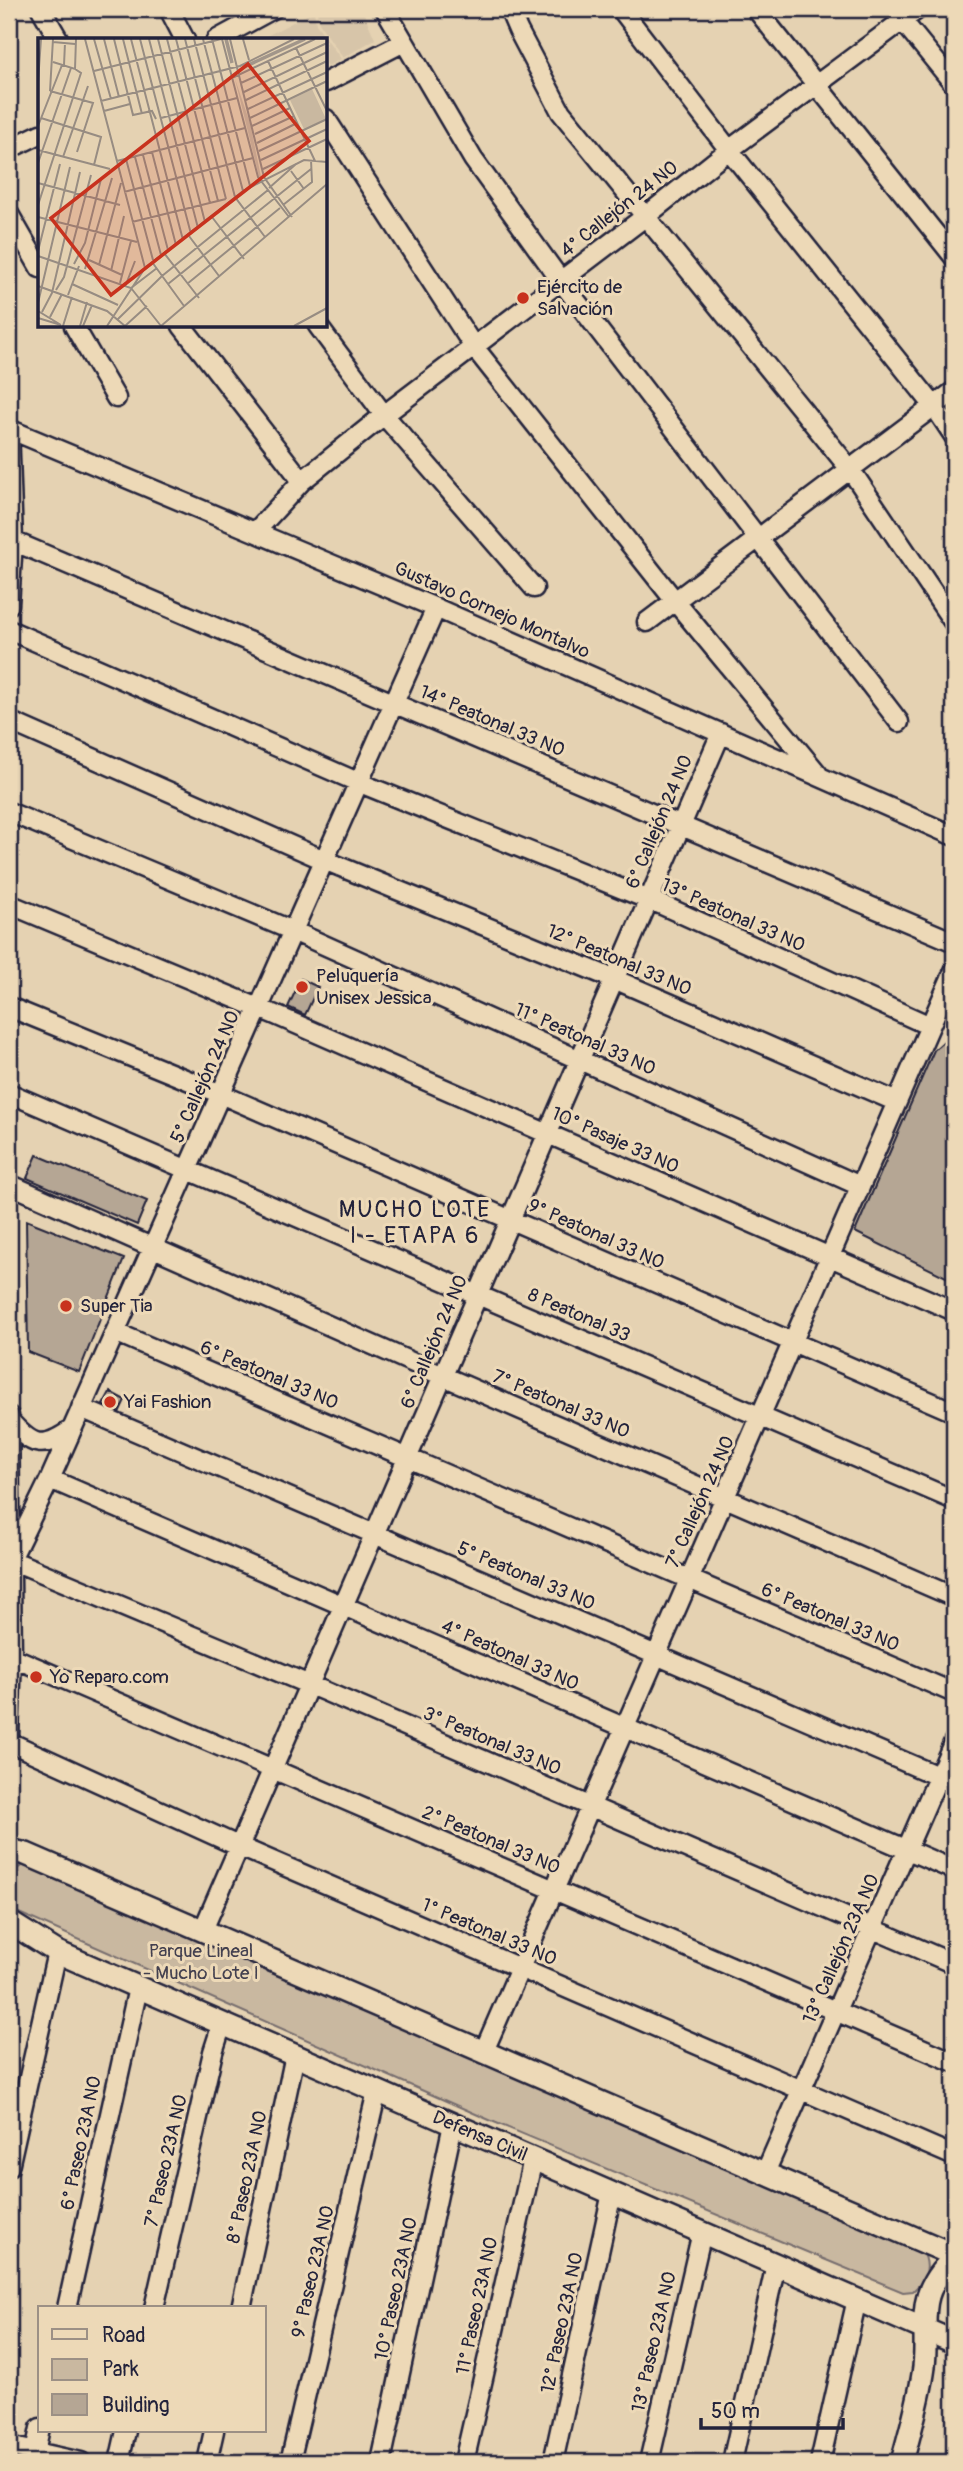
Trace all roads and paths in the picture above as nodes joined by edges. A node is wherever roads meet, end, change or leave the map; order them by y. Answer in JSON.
{"nodes":[{"id":1,"x":41,"y":9,"type":"edge"},
{"id":2,"x":169,"y":9,"type":"edge"},
{"id":3,"x":273,"y":9,"type":"edge"},
{"id":4,"x":385,"y":9,"type":"edge"},
{"id":5,"x":509,"y":9,"type":"edge"},
{"id":6,"x":621,"y":9,"type":"edge"},
{"id":7,"x":756,"y":9,"type":"edge"},
{"id":8,"x":918,"y":9,"type":"edge"},
{"id":9,"x":898,"y":15,"type":"edge"},
{"id":10,"x":58,"y":38,"type":"edge"},
{"id":11,"x":185,"y":38,"type":"edge"},
{"id":12,"x":220,"y":38,"type":"edge"},
{"id":13,"x":404,"y":42,"type":"junction"},
{"id":14,"x":327,"y":81,"type":"edge"},
{"id":15,"x":954,"y":84,"type":"edge"},
{"id":16,"x":818,"y":86,"type":"junction"},
{"id":17,"x":327,"y":122,"type":"edge"},
{"id":18,"x":38,"y":139,"type":"edge"},
{"id":19,"x":9,"y":149,"type":"edge"},
{"id":20,"x":729,"y":150,"type":"junction"},
{"id":21,"x":9,"y":214,"type":"edge"},
{"id":22,"x":646,"y":216,"type":"junction"},
{"id":23,"x":954,"y":257,"type":"edge"},
{"id":24,"x":38,"y":265,"type":"edge"},
{"id":25,"x":561,"y":281,"type":"junction"},
{"id":26,"x":75,"y":327,"type":"edge"},
{"id":27,"x":182,"y":327,"type":"edge"},
{"id":28,"x":319,"y":327,"type":"edge"},
{"id":29,"x":474,"y":347,"type":"junction"},
{"id":30,"x":954,"y":391,"type":"edge"},
{"id":31,"x":116,"y":398,"type":"dead end"},
{"id":32,"x":934,"y":406,"type":"junction"},
{"id":33,"x":384,"y":415,"type":"junction"},
{"id":34,"x":9,"y":428,"type":"edge"},
{"id":35,"x":954,"y":436,"type":"edge"},
{"id":36,"x":850,"y":469,"type":"junction"},
{"id":37,"x":302,"y":481,"type":"junction"},
{"id":38,"x":12,"y":529,"type":"edge"},
{"id":39,"x":256,"y":531,"type":"junction"},
{"id":40,"x":758,"y":538,"type":"junction"},
{"id":41,"x":534,"y":587,"type":"dead end"},
{"id":42,"x":675,"y":601,"type":"junction"},
{"id":43,"x":9,"y":605,"type":"edge"},
{"id":44,"x":436,"y":608,"type":"junction"},
{"id":45,"x":647,"y":622,"type":"dead end"},
{"id":46,"x":954,"y":623,"type":"edge"},
{"id":47,"x":9,"y":630,"type":"edge"},
{"id":48,"x":394,"y":702,"type":"junction"},
{"id":49,"x":9,"y":721,"type":"edge"},
{"id":50,"x":899,"y":722,"type":"dead end"},
{"id":51,"x":721,"y":733,"type":"junction"},
{"id":52,"x":820,"y":777,"type":"junction"},
{"id":53,"x":360,"y":782,"type":"junction"},
{"id":54,"x":9,"y":812,"type":"edge"},
{"id":55,"x":681,"y":825,"type":"junction"},
{"id":56,"x":954,"y":836,"type":"edge"},
{"id":57,"x":324,"y":860,"type":"junction"},
{"id":58,"x":649,"y":900,"type":"junction"},
{"id":59,"x":9,"y":904,"type":"edge"},
{"id":60,"x":293,"y":931,"type":"junction"},
{"id":61,"x":954,"y":942,"type":"edge"},
{"id":62,"x":954,"y":971,"type":"edge"},
{"id":63,"x":614,"y":979,"type":"junction"},
{"id":64,"x":9,"y":1007,"type":"edge"},
{"id":65,"x":258,"y":1009,"type":"junction"},
{"id":66,"x":930,"y":1026,"type":"junction"},
{"id":67,"x":579,"y":1060,"type":"junction"},
{"id":68,"x":9,"y":1093,"type":"edge"},
{"id":69,"x":221,"y":1094,"type":"junction"},
{"id":70,"x":897,"y":1102,"type":"junction"},
{"id":71,"x":547,"y":1134,"type":"junction"},
{"id":72,"x":187,"y":1169,"type":"junction"},
{"id":73,"x":9,"y":1184,"type":"edge"},
{"id":74,"x":860,"y":1186,"type":"junction"},
{"id":75,"x":510,"y":1219,"type":"junction"},
{"id":76,"x":152,"y":1246,"type":"junction"},
{"id":77,"x":830,"y":1257,"type":"junction"},
{"id":78,"x":478,"y":1294,"type":"junction"},
{"id":79,"x":954,"y":1311,"type":"edge"},
{"id":80,"x":115,"y":1332,"type":"junction"},
{"id":81,"x":792,"y":1342,"type":"junction"},
{"id":82,"x":443,"y":1376,"type":"junction"},
{"id":83,"x":81,"y":1408,"type":"junction"},
{"id":84,"x":954,"y":1412,"type":"edge"},
{"id":85,"x":760,"y":1416,"type":"junction"},
{"id":86,"x":9,"y":1418,"type":"edge"},
{"id":87,"x":72,"y":1429,"type":"junction"},
{"id":88,"x":407,"y":1458,"type":"junction"},
{"id":89,"x":50,"y":1479,"type":"junction"},
{"id":90,"x":724,"y":1497,"type":"junction"},
{"id":91,"x":954,"y":1500,"type":"edge"},
{"id":92,"x":374,"y":1534,"type":"junction"},
{"id":93,"x":10,"y":1559,"type":"edge"},
{"id":94,"x":689,"y":1579,"type":"junction"},
{"id":95,"x":954,"y":1597,"type":"edge"},
{"id":96,"x":343,"y":1606,"type":"junction"},
{"id":97,"x":656,"y":1655,"type":"junction"},
{"id":98,"x":12,"y":1657,"type":"junction"},
{"id":99,"x":309,"y":1685,"type":"junction"},
{"id":100,"x":954,"y":1693,"type":"edge"},
{"id":101,"x":624,"y":1727,"type":"junction"},
{"id":102,"x":9,"y":1740,"type":"edge"},
{"id":103,"x":954,"y":1741,"type":"edge"},
{"id":104,"x":273,"y":1769,"type":"junction"},
{"id":105,"x":946,"y":1780,"type":"edge"},
{"id":106,"x":590,"y":1807,"type":"junction"},
{"id":107,"x":238,"y":1846,"type":"junction"},
{"id":108,"x":9,"y":1850,"type":"edge"},
{"id":109,"x":907,"y":1850,"type":"junction"},
{"id":110,"x":954,"y":1870,"type":"edge"},
{"id":111,"x":554,"y":1890,"type":"junction"},
{"id":112,"x":9,"y":1922,"type":"edge"},
{"id":113,"x":872,"y":1929,"type":"junction"},
{"id":114,"x":203,"y":1930,"type":"junction"},
{"id":115,"x":57,"y":1952,"type":"junction"},
{"id":116,"x":954,"y":1965,"type":"edge"},
{"id":117,"x":519,"y":1968,"type":"junction"},
{"id":118,"x":138,"y":1988,"type":"junction"},
{"id":119,"x":836,"y":2011,"type":"junction"},
{"id":120,"x":222,"y":2024,"type":"junction"},
{"id":121,"x":484,"y":2051,"type":"junction"},
{"id":122,"x":295,"y":2055,"type":"junction"},
{"id":123,"x":954,"y":2062,"type":"edge"},
{"id":124,"x":801,"y":2090,"type":"junction"},
{"id":125,"x":377,"y":2091,"type":"junction"},
{"id":126,"x":453,"y":2124,"type":"junction"},
{"id":127,"x":954,"y":2156,"type":"edge"},
{"id":128,"x":533,"y":2159,"type":"junction"},
{"id":129,"x":9,"y":2167,"type":"edge"},
{"id":130,"x":765,"y":2174,"type":"junction"},
{"id":131,"x":612,"y":2193,"type":"junction"},
{"id":132,"x":702,"y":2232,"type":"junction"},
{"id":133,"x":954,"y":2257,"type":"edge"},
{"id":134,"x":776,"y":2264,"type":"junction"},
{"id":135,"x":857,"y":2299,"type":"junction"},
{"id":136,"x":67,"y":2306,"type":"edge"},
{"id":137,"x":154,"y":2306,"type":"edge"},
{"id":138,"x":241,"y":2306,"type":"edge"},
{"id":139,"x":924,"y":2330,"type":"junction"},
{"id":140,"x":954,"y":2343,"type":"edge"},
{"id":141,"x":39,"y":2432,"type":"edge"},
{"id":142,"x":126,"y":2432,"type":"edge"},
{"id":143,"x":214,"y":2432,"type":"edge"},
{"id":144,"x":9,"y":2446,"type":"edge"},
{"id":145,"x":34,"y":2457,"type":"edge"},
{"id":146,"x":81,"y":2462,"type":"edge"},
{"id":147,"x":119,"y":2462,"type":"edge"},
{"id":148,"x":207,"y":2462,"type":"edge"},
{"id":149,"x":290,"y":2462,"type":"edge"},
{"id":150,"x":381,"y":2462,"type":"edge"},
{"id":151,"x":464,"y":2462,"type":"edge"},
{"id":152,"x":553,"y":2462,"type":"edge"},
{"id":153,"x":649,"y":2462,"type":"edge"},
{"id":154,"x":733,"y":2462,"type":"edge"},
{"id":155,"x":820,"y":2462,"type":"edge"},
{"id":156,"x":902,"y":2462,"type":"edge"}],
"edges":[{"from":1,"to":10,"type":"street"},
{"from":2,"to":11,"type":"street"},
{"from":3,"to":12,"type":"street"},
{"from":4,"to":13,"type":"street"},
{"from":5,"to":22,"type":"street"},
{"from":6,"to":20,"type":"street"},
{"from":7,"to":16,"type":"street"},
{"from":8,"to":9,"type":"street","name":"4° Callejón 24 NO"},
{"from":9,"to":15,"type":"street"},
{"from":9,"to":16,"type":"street","name":"4° Callejón 24 NO"},
{"from":13,"to":14,"type":"street"},
{"from":13,"to":25,"type":"street"},
{"from":16,"to":20,"type":"street","name":"4° Callejón 24 NO"},
{"from":16,"to":23,"type":"street"},
{"from":17,"to":29,"type":"street"},
{"from":18,"to":19,"type":"street"},
{"from":20,"to":22,"type":"street","name":"4° Callejón 24 NO"},
{"from":20,"to":32,"type":"street"},
{"from":21,"to":24,"type":"street"},
{"from":22,"to":25,"type":"street","name":"4° Callejón 24 NO"},
{"from":22,"to":36,"type":"street"},
{"from":25,"to":29,"type":"street","name":"4° Callejón 24 NO"},
{"from":25,"to":40,"type":"street"},
{"from":26,"to":31,"type":"street"},
{"from":27,"to":37,"type":"street"},
{"from":28,"to":33,"type":"street"},
{"from":29,"to":33,"type":"street","name":"4° Callejón 24 NO"},
{"from":29,"to":42,"type":"street"},
{"from":30,"to":32,"type":"street"},
{"from":32,"to":35,"type":"street"},
{"from":32,"to":36,"type":"street"},
{"from":33,"to":37,"type":"street","name":"4° Callejón 24 NO"},
{"from":33,"to":41,"type":"street"},
{"from":34,"to":38,"type":"street"},
{"from":34,"to":39,"type":"street","name":"Gustavo Cornejo Montalvo"},
{"from":36,"to":40,"type":"street"},
{"from":36,"to":46,"type":"street"},
{"from":37,"to":39,"type":"street","name":"4° Callejón 24 NO"},
{"from":38,"to":43,"type":"street"},
{"from":38,"to":48,"type":"street","name":"14° Peatonal 33 NO"},
{"from":39,"to":44,"type":"street","name":"Gustavo Cornejo Montalvo"},
{"from":40,"to":42,"type":"street"},
{"from":40,"to":50,"type":"street"},
{"from":42,"to":45,"type":"street"},
{"from":42,"to":52,"type":"street"},
{"from":44,"to":48,"type":"street","name":"5° Callejón 24 NO"},
{"from":44,"to":51,"type":"street","name":"Gustavo Cornejo Montalvo"},
{"from":47,"to":53,"type":"street","name":"13° Peatonal 33 NO"},
{"from":48,"to":53,"type":"street","name":"5° Callejón 24 NO"},
{"from":48,"to":55,"type":"street","name":"14° Peatonal 33 NO"},
{"from":49,"to":57,"type":"street","name":"12° Peatonal 33 NO"},
{"from":51,"to":52,"type":"street","name":"Gustavo Cornejo Montalvo"},
{"from":51,"to":55,"type":"street","name":"6° Callejón 24 NO"},
{"from":52,"to":56,"type":"street","name":"Gustavo Cornejo Montalvo"},
{"from":53,"to":57,"type":"street","name":"5° Callejón 24 NO"},
{"from":53,"to":58,"type":"street","name":"13° Peatonal 33 NO"},
{"from":54,"to":60,"type":"street","name":"11° Peatonal 33 NO"},
{"from":55,"to":58,"type":"street","name":"6° Callejón 24 NO"},
{"from":55,"to":61,"type":"street","name":"14° Peatonal 33 NO"},
{"from":57,"to":60,"type":"street","name":"5° Callejón 24 NO"},
{"from":57,"to":63,"type":"street","name":"12° Peatonal 33 NO"},
{"from":58,"to":63,"type":"street","name":"6° Callejón 24 NO"},
{"from":58,"to":66,"type":"street","name":"13° Peatonal 33 NO"},
{"from":59,"to":65,"type":"street","name":"10° Pasaje 33 NO"},
{"from":60,"to":65,"type":"street","name":"5° Callejón 24 NO"},
{"from":60,"to":67,"type":"street","name":"11° Peatonal 33 NO"},
{"from":62,"to":66,"type":"street","name":"7° Callejón 24 NO"},
{"from":63,"to":67,"type":"street","name":"6° Callejón 24 NO"},
{"from":63,"to":70,"type":"street","name":"12° Peatonal 33 NO"},
{"from":64,"to":69,"type":"street","name":"9° Peatonal 33 NO"},
{"from":65,"to":69,"type":"street","name":"5° Callejón 24 NO"},
{"from":65,"to":71,"type":"street","name":"10° Pasaje 33 NO"},
{"from":66,"to":70,"type":"street","name":"7° Callejón 24 NO"},
{"from":67,"to":71,"type":"street","name":"6° Callejón 24 NO"},
{"from":67,"to":74,"type":"street","name":"11° Peatonal 33 NO"},
{"from":68,"to":72,"type":"street","name":"8 Peatonal 33"},
{"from":69,"to":72,"type":"street","name":"5° Callejón 24 NO"},
{"from":69,"to":75,"type":"street","name":"9° Peatonal 33 NO"},
{"from":70,"to":74,"type":"street","name":"7° Callejón 24 NO"},
{"from":71,"to":75,"type":"street","name":"6° Callejón 24 NO"},
{"from":71,"to":77,"type":"street","name":"10° Pasaje 33 NO"},
{"from":72,"to":76,"type":"street","name":"5° Callejón 24 NO"},
{"from":72,"to":78,"type":"street","name":"8 Peatonal 33"},
{"from":73,"to":76,"type":"street","name":"7° Peatonal 33 NO"},
{"from":74,"to":77,"type":"street","name":"7° Callejón 24 NO"},
{"from":75,"to":78,"type":"street","name":"6° Callejón 24 NO"},
{"from":75,"to":81,"type":"street","name":"9° Peatonal 33 NO"},
{"from":76,"to":80,"type":"street","name":"5° Callejón 24 NO"},
{"from":76,"to":82,"type":"street","name":"7° Peatonal 33 NO"},
{"from":77,"to":79,"type":"street","name":"10° Pasaje 33 NO"},
{"from":77,"to":81,"type":"street","name":"7° Callejón 24 NO"},
{"from":78,"to":82,"type":"street","name":"6° Callejón 24 NO"},
{"from":78,"to":85,"type":"street","name":"8 Peatonal 33"},
{"from":80,"to":83,"type":"street","name":"5° Callejón 24 NO"},
{"from":80,"to":88,"type":"street","name":"6° Peatonal 33 NO"},
{"from":81,"to":84,"type":"street","name":"9° Peatonal 33 NO"},
{"from":81,"to":85,"type":"street","name":"7° Callejón 24 NO"},
{"from":82,"to":88,"type":"street","name":"6° Callejón 24 NO"},
{"from":82,"to":90,"type":"street","name":"7° Peatonal 33 NO"},
{"from":83,"to":87,"type":"street","name":"5° Callejón 24 NO"},
{"from":83,"to":92,"type":"street","name":"5° Peatonal 33 NO"},
{"from":85,"to":90,"type":"street","name":"7° Callejón 24 NO"},
{"from":85,"to":91,"type":"street","name":"8 Peatonal 33"},
{"from":86,"to":87,"type":"street"},
{"from":86,"to":93,"type":"street"},
{"from":87,"to":89,"type":"street","name":"5° Callejón 24 NO"},
{"from":88,"to":92,"type":"street","name":"6° Callejón 24 NO"},
{"from":88,"to":94,"type":"street","name":"6° Peatonal 33 NO"},
{"from":89,"to":93,"type":"street","name":"5° Callejón 24 NO"},
{"from":89,"to":96,"type":"street","name":"4° Peatonal 33 NO"},
{"from":90,"to":94,"type":"street","name":"7° Callejón 24 NO"},
{"from":90,"to":95,"type":"street","name":"7° Peatonal 33 NO"},
{"from":92,"to":96,"type":"street","name":"6° Callejón 24 NO"},
{"from":92,"to":97,"type":"street","name":"5° Peatonal 33 NO"},
{"from":93,"to":98,"type":"street"},
{"from":93,"to":99,"type":"street","name":"3° Peatonal 33 NO"},
{"from":94,"to":97,"type":"street","name":"7° Callejón 24 NO"},
{"from":94,"to":100,"type":"street","name":"6° Peatonal 33 NO"},
{"from":96,"to":99,"type":"street","name":"6° Callejón 24 NO"},
{"from":96,"to":101,"type":"street","name":"4° Peatonal 33 NO"},
{"from":97,"to":101,"type":"street","name":"7° Callejón 24 NO"},
{"from":97,"to":105,"type":"street","name":"5° Peatonal 33 NO"},
{"from":98,"to":102,"type":"street"},
{"from":98,"to":104,"type":"street","name":"2° Peatonal 33 NO"},
{"from":99,"to":104,"type":"street","name":"6° Callejón 24 NO"},
{"from":99,"to":106,"type":"street","name":"3° Peatonal 33 NO"},
{"from":101,"to":106,"type":"street","name":"7° Callejón 24 NO"},
{"from":101,"to":109,"type":"street","name":"4° Peatonal 33 NO"},
{"from":102,"to":107,"type":"street","name":"1° Peatonal 33 NO"},
{"from":103,"to":105,"type":"street","name":"13° Callejón 23A NO"},
{"from":104,"to":107,"type":"street","name":"6° Callejón 24 NO"},
{"from":104,"to":111,"type":"street","name":"2° Peatonal 33 NO"},
{"from":105,"to":109,"type":"street","name":"13° Callejón 23A NO"},
{"from":106,"to":111,"type":"street","name":"7° Callejón 24 NO"},
{"from":106,"to":113,"type":"street","name":"3° Peatonal 33 NO"},
{"from":107,"to":114,"type":"street","name":"6° Callejón 24 NO"},
{"from":107,"to":117,"type":"street","name":"1° Peatonal 33 NO"},
{"from":108,"to":114,"type":"street"},
{"from":109,"to":110,"type":"street","name":"4° Peatonal 33 NO"},
{"from":109,"to":113,"type":"street","name":"13° Callejón 23A NO"},
{"from":111,"to":117,"type":"street","name":"7° Callejón 24 NO"},
{"from":111,"to":119,"type":"street","name":"2° Peatonal 33 NO"},
{"from":112,"to":115,"type":"street","name":"Defensa Civil"},
{"from":113,"to":116,"type":"street","name":"3° Peatonal 33 NO"},
{"from":113,"to":119,"type":"street","name":"13° Callejón 23A NO"},
{"from":114,"to":121,"type":"street"},
{"from":115,"to":118,"type":"street","name":"Defensa Civil"},
{"from":115,"to":129,"type":"street"},
{"from":117,"to":121,"type":"street","name":"7° Callejón 24 NO"},
{"from":117,"to":124,"type":"street","name":"1° Peatonal 33 NO"},
{"from":118,"to":120,"type":"street","name":"Defensa Civil"},
{"from":118,"to":136,"type":"street","name":"6° Paseo 23A NO"},
{"from":119,"to":123,"type":"street","name":"2° Peatonal 33 NO"},
{"from":119,"to":124,"type":"street","name":"13° Callejón 23A NO"},
{"from":120,"to":122,"type":"street","name":"Defensa Civil"},
{"from":120,"to":137,"type":"street","name":"7° Paseo 23A NO"},
{"from":121,"to":130,"type":"street"},
{"from":122,"to":125,"type":"street","name":"Defensa Civil"},
{"from":122,"to":138,"type":"street","name":"8° Paseo 23A NO"},
{"from":124,"to":127,"type":"street","name":"1° Peatonal 33 NO"},
{"from":124,"to":130,"type":"street","name":"13° Callejón 23A NO"},
{"from":125,"to":126,"type":"street","name":"Defensa Civil"},
{"from":125,"to":149,"type":"street","name":"9° Paseo 23A NO"},
{"from":126,"to":128,"type":"street","name":"Defensa Civil"},
{"from":126,"to":150,"type":"street","name":"10° Paseo 23A NO"},
{"from":128,"to":131,"type":"street","name":"Defensa Civil"},
{"from":128,"to":151,"type":"street","name":"11° Paseo 23A NO"},
{"from":130,"to":133,"type":"street"},
{"from":131,"to":132,"type":"street","name":"Defensa Civil"},
{"from":131,"to":152,"type":"street","name":"12° Paseo 23A NO"},
{"from":132,"to":134,"type":"street","name":"Defensa Civil"},
{"from":132,"to":153,"type":"street","name":"13° Paseo 23A NO"},
{"from":133,"to":139,"type":"street"},
{"from":134,"to":135,"type":"street","name":"Defensa Civil"},
{"from":134,"to":154,"type":"street"},
{"from":135,"to":139,"type":"street","name":"Defensa Civil"},
{"from":135,"to":155,"type":"street"},
{"from":139,"to":140,"type":"street","name":"Defensa Civil"},
{"from":139,"to":156,"type":"street"},
{"from":141,"to":145,"type":"street"},
{"from":142,"to":147,"type":"street"},
{"from":143,"to":148,"type":"street"},
{"from":144,"to":145,"type":"street"},
{"from":145,"to":146,"type":"street"}]}
